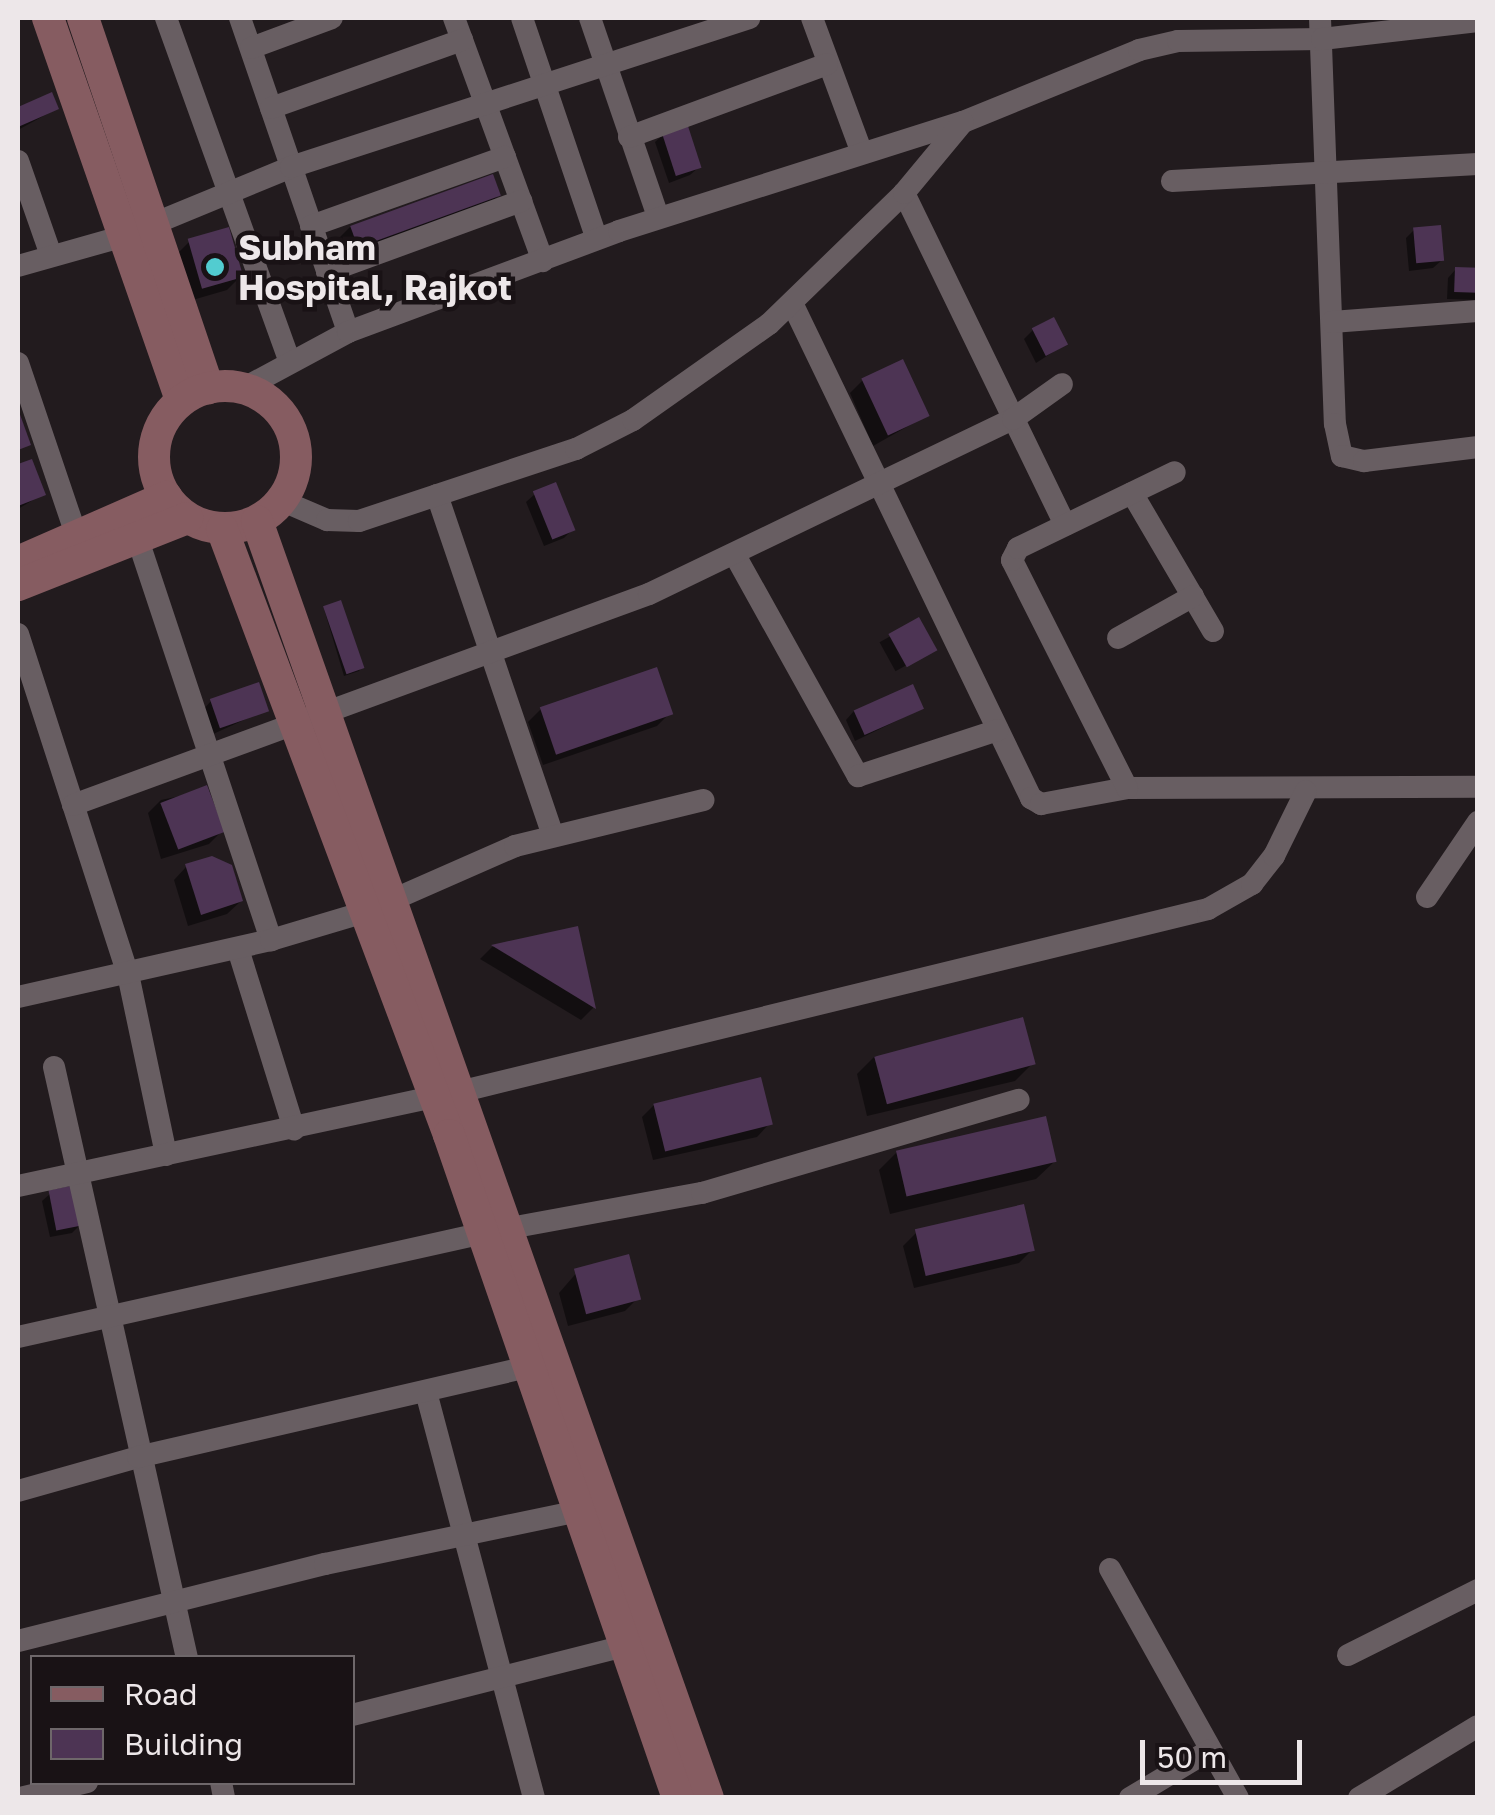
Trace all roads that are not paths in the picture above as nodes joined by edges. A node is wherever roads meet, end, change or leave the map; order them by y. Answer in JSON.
{"nodes":[{"id":1,"x":48,"y":18,"type":"edge"},
{"id":2,"x":83,"y":18,"type":"edge"},
{"id":3,"x":166,"y":18,"type":"edge"},
{"id":4,"x":240,"y":18,"type":"edge"},
{"id":5,"x":332,"y":18,"type":"edge"},
{"id":6,"x":522,"y":18,"type":"edge"},
{"id":7,"x":590,"y":18,"type":"edge"},
{"id":8,"x":749,"y":18,"type":"edge"},
{"id":9,"x":812,"y":18,"type":"edge"},
{"id":10,"x":1478,"y":22,"type":"edge"},
{"id":11,"x":1321,"y":28,"type":"edge"},
{"id":12,"x":458,"y":29,"type":"edge"},
{"id":13,"x":1177,"y":29,"type":"edge"},
{"id":14,"x":251,"y":48,"type":"junction"},
{"id":15,"x":827,"y":64,"type":"junction"},
{"id":16,"x":604,"y":70,"type":"junction"},
{"id":17,"x":544,"y":87,"type":"junction"},
{"id":18,"x":486,"y":104,"type":"junction"},
{"id":19,"x":271,"y":108,"type":"junction"},
{"id":20,"x":963,"y":122,"type":"junction"},
{"id":21,"x":629,"y":136,"type":"junction"},
{"id":22,"x":862,"y":153,"type":"junction"},
{"id":23,"x":506,"y":158,"type":"junction"},
{"id":24,"x":18,"y":161,"type":"edge"},
{"id":25,"x":1478,"y":164,"type":"edge"},
{"id":26,"x":291,"y":167,"type":"junction"},
{"id":27,"x":1328,"y":171,"type":"junction"},
{"id":28,"x":1172,"y":182,"type":"dead end"},
{"id":29,"x":225,"y":193,"type":"junction"},
{"id":30,"x":904,"y":193,"type":"junction"},
{"id":31,"x":521,"y":201,"type":"junction"},
{"id":32,"x":658,"y":218,"type":"junction"},
{"id":33,"x":311,"y":226,"type":"junction"},
{"id":34,"x":139,"y":229,"type":"junction"},
{"id":35,"x":598,"y":239,"type":"junction"},
{"id":36,"x":51,"y":255,"type":"junction"},
{"id":37,"x":543,"y":260,"type":"junction"},
{"id":38,"x":18,"y":266,"type":"edge"},
{"id":39,"x":327,"y":272,"type":"junction"},
{"id":40,"x":792,"y":302,"type":"junction"},
{"id":41,"x":1478,"y":311,"type":"edge"},
{"id":42,"x":1332,"y":322,"type":"junction"},
{"id":43,"x":348,"y":332,"type":"junction"},
{"id":44,"x":289,"y":359,"type":"junction"},
{"id":45,"x":18,"y":363,"type":"edge"},
{"id":46,"x":1062,"y":384,"type":"dead end"},
{"id":47,"x":246,"y":387,"type":"junction"},
{"id":48,"x":194,"y":394,"type":"junction"},
{"id":49,"x":1013,"y":419,"type":"junction"},
{"id":50,"x":1478,"y":447,"type":"edge"},
{"id":51,"x":1175,"y":472,"type":"dead end"},
{"id":52,"x":881,"y":486,"type":"junction"},
{"id":53,"x":1132,"y":493,"type":"junction"},
{"id":54,"x":437,"y":495,"type":"junction"},
{"id":55,"x":285,"y":502,"type":"junction"},
{"id":56,"x":176,"y":507,"type":"junction"},
{"id":57,"x":257,"y":521,"type":"junction"},
{"id":58,"x":1065,"y":525,"type":"junction"},
{"id":59,"x":222,"y":528,"type":"junction"},
{"id":60,"x":77,"y":537,"type":"junction"},
{"id":61,"x":138,"y":540,"type":"junction"},
{"id":62,"x":736,"y":557,"type":"junction"},
{"id":63,"x":18,"y":562,"type":"edge"},
{"id":64,"x":18,"y":584,"type":"edge"},
{"id":65,"x":1192,"y":596,"type":"junction"},
{"id":66,"x":1213,"y":631,"type":"dead end"},
{"id":67,"x":18,"y":634,"type":"edge"},
{"id":68,"x":1118,"y":638,"type":"dead end"},
{"id":69,"x":486,"y":654,"type":"junction"},
{"id":70,"x":329,"y":714,"type":"junction"},
{"id":71,"x":295,"y":725,"type":"junction"},
{"id":72,"x":998,"y":730,"type":"junction"},
{"id":73,"x":210,"y":758,"type":"junction"},
{"id":74,"x":1478,"y":787,"type":"edge"},
{"id":75,"x":1127,"y":788,"type":"junction"},
{"id":76,"x":1306,"y":791,"type":"junction"},
{"id":77,"x":703,"y":800,"type":"dead end"},
{"id":78,"x":73,"y":805,"type":"junction"},
{"id":79,"x":1478,"y":822,"type":"edge"},
{"id":80,"x":553,"y":836,"type":"junction"},
{"id":81,"x":1427,"y":897,"type":"dead end"},
{"id":82,"x":378,"y":904,"type":"junction"},
{"id":83,"x":270,"y":940,"type":"junction"},
{"id":84,"x":238,"y":949,"type":"junction"},
{"id":85,"x":128,"y":974,"type":"junction"},
{"id":86,"x":18,"y":997,"type":"edge"},
{"id":87,"x":54,"y":1067,"type":"dead end"},
{"id":88,"x":449,"y":1093,"type":"junction"},
{"id":89,"x":1019,"y":1100,"type":"dead end"},
{"id":90,"x":294,"y":1129,"type":"junction"},
{"id":91,"x":166,"y":1155,"type":"junction"},
{"id":92,"x":79,"y":1173,"type":"junction"},
{"id":93,"x":18,"y":1186,"type":"edge"},
{"id":94,"x":497,"y":1230,"type":"junction"},
{"id":95,"x":110,"y":1315,"type":"junction"},
{"id":96,"x":18,"y":1337,"type":"edge"},
{"id":97,"x":542,"y":1364,"type":"junction"},
{"id":98,"x":426,"y":1392,"type":"junction"},
{"id":99,"x":138,"y":1457,"type":"junction"},
{"id":100,"x":18,"y":1491,"type":"edge"},
{"id":101,"x":592,"y":1508,"type":"junction"},
{"id":102,"x":461,"y":1534,"type":"junction"},
{"id":103,"x":1110,"y":1569,"type":"dead end"},
{"id":104,"x":1478,"y":1590,"type":"edge"},
{"id":105,"x":171,"y":1602,"type":"junction"},
{"id":106,"x":18,"y":1642,"type":"edge"},
{"id":107,"x":638,"y":1643,"type":"junction"},
{"id":108,"x":186,"y":1655,"type":"edge"},
{"id":109,"x":1348,"y":1655,"type":"dead end"},
{"id":110,"x":498,"y":1676,"type":"junction"},
{"id":111,"x":355,"y":1714,"type":"edge"},
{"id":112,"x":1478,"y":1726,"type":"edge"},
{"id":113,"x":1210,"y":1750,"type":"junction"},
{"id":114,"x":74,"y":1785,"type":"edge"},
{"id":115,"x":686,"y":1795,"type":"edge"},
{"id":116,"x":20,"y":1798,"type":"edge"},
{"id":117,"x":534,"y":1798,"type":"edge"},
{"id":118,"x":1130,"y":1798,"type":"edge"},
{"id":119,"x":1238,"y":1798,"type":"edge"},
{"id":120,"x":1359,"y":1798,"type":"edge"}],
"edges":[{"from":1,"to":34,"type":"main road"},
{"from":2,"to":34,"type":"main road"},
{"from":3,"to":29,"type":"street"},
{"from":4,"to":14,"type":"street"},
{"from":5,"to":14,"type":"street"},
{"from":6,"to":17,"type":"street"},
{"from":7,"to":16,"type":"street"},
{"from":8,"to":16,"type":"street"},
{"from":9,"to":15,"type":"street"},
{"from":10,"to":11,"type":"street"},
{"from":11,"to":13,"type":"street"},
{"from":11,"to":27,"type":"street"},
{"from":12,"to":18,"type":"street"},
{"from":12,"to":19,"type":"street"},
{"from":13,"to":20,"type":"street"},
{"from":14,"to":19,"type":"street"},
{"from":15,"to":21,"type":"street"},
{"from":15,"to":22,"type":"street"},
{"from":16,"to":17,"type":"street"},
{"from":16,"to":21,"type":"street"},
{"from":17,"to":18,"type":"street"},
{"from":17,"to":35,"type":"street"},
{"from":18,"to":23,"type":"street"},
{"from":18,"to":26,"type":"street"},
{"from":19,"to":26,"type":"street"},
{"from":20,"to":22,"type":"street"},
{"from":20,"to":30,"type":"street"},
{"from":21,"to":32,"type":"street"},
{"from":22,"to":32,"type":"street"},
{"from":23,"to":31,"type":"street"},
{"from":23,"to":33,"type":"street"},
{"from":24,"to":36,"type":"street"},
{"from":25,"to":27,"type":"street"},
{"from":26,"to":29,"type":"street"},
{"from":26,"to":33,"type":"street"},
{"from":27,"to":28,"type":"street"},
{"from":27,"to":42,"type":"street"},
{"from":29,"to":34,"type":"street"},
{"from":29,"to":44,"type":"street"},
{"from":30,"to":40,"type":"street"},
{"from":30,"to":49,"type":"street"},
{"from":31,"to":37,"type":"street"},
{"from":31,"to":39,"type":"street"},
{"from":32,"to":35,"type":"street"},
{"from":33,"to":39,"type":"street"},
{"from":34,"to":36,"type":"street"},
{"from":34,"to":48,"type":"main road"},
{"from":35,"to":37,"type":"street"},
{"from":36,"to":38,"type":"street"},
{"from":37,"to":43,"type":"street"},
{"from":39,"to":43,"type":"street"},
{"from":40,"to":52,"type":"street"},
{"from":40,"to":54,"type":"street"},
{"from":41,"to":42,"type":"street"},
{"from":42,"to":50,"type":"street"},
{"from":43,"to":44,"type":"street"},
{"from":44,"to":47,"type":"street"},
{"from":45,"to":60,"type":"street"},
{"from":46,"to":49,"type":"street"},
{"from":47,"to":48,"type":"main road"},
{"from":47,"to":55,"type":"main road"},
{"from":48,"to":56,"type":"main road"},
{"from":49,"to":52,"type":"street"},
{"from":49,"to":58,"type":"street"},
{"from":51,"to":53,"type":"street"},
{"from":52,"to":62,"type":"street"},
{"from":52,"to":72,"type":"street"},
{"from":53,"to":58,"type":"street"},
{"from":53,"to":65,"type":"street"},
{"from":54,"to":55,"type":"street"},
{"from":54,"to":69,"type":"street"},
{"from":55,"to":57,"type":"main road"},
{"from":56,"to":59,"type":"main road"},
{"from":56,"to":60,"type":"main road"},
{"from":56,"to":61,"type":"main road"},
{"from":57,"to":59,"type":"main road"},
{"from":57,"to":70,"type":"main road"},
{"from":58,"to":75,"type":"street"},
{"from":59,"to":71,"type":"main road"},
{"from":60,"to":63,"type":"main road"},
{"from":61,"to":64,"type":"main road"},
{"from":61,"to":73,"type":"street"},
{"from":62,"to":69,"type":"street"},
{"from":62,"to":72,"type":"street"},
{"from":65,"to":66,"type":"street"},
{"from":65,"to":68,"type":"street"},
{"from":67,"to":78,"type":"street"},
{"from":69,"to":70,"type":"street"},
{"from":69,"to":80,"type":"street"},
{"from":70,"to":71,"type":"street"},
{"from":70,"to":82,"type":"main road"},
{"from":71,"to":73,"type":"street"},
{"from":71,"to":82,"type":"main road"},
{"from":72,"to":75,"type":"street"},
{"from":73,"to":78,"type":"street"},
{"from":73,"to":83,"type":"street"},
{"from":74,"to":76,"type":"street"},
{"from":75,"to":76,"type":"street"},
{"from":76,"to":88,"type":"street"},
{"from":77,"to":80,"type":"street"},
{"from":78,"to":85,"type":"street"},
{"from":79,"to":81,"type":"street"},
{"from":80,"to":82,"type":"street"},
{"from":82,"to":83,"type":"street"},
{"from":82,"to":88,"type":"main road"},
{"from":83,"to":84,"type":"street"},
{"from":84,"to":85,"type":"street"},
{"from":84,"to":90,"type":"street"},
{"from":85,"to":86,"type":"street"},
{"from":85,"to":91,"type":"street"},
{"from":87,"to":92,"type":"street"},
{"from":88,"to":90,"type":"street"},
{"from":88,"to":94,"type":"main road"},
{"from":89,"to":94,"type":"street"},
{"from":90,"to":91,"type":"street"},
{"from":91,"to":92,"type":"street"},
{"from":92,"to":93,"type":"street"},
{"from":92,"to":95,"type":"street"},
{"from":94,"to":95,"type":"street"},
{"from":94,"to":97,"type":"main road"},
{"from":95,"to":96,"type":"street"},
{"from":95,"to":99,"type":"street"},
{"from":97,"to":98,"type":"street"},
{"from":97,"to":101,"type":"main road"},
{"from":98,"to":99,"type":"street"},
{"from":98,"to":102,"type":"street"},
{"from":99,"to":100,"type":"street"},
{"from":99,"to":105,"type":"street"},
{"from":101,"to":102,"type":"street"},
{"from":101,"to":107,"type":"main road"},
{"from":102,"to":105,"type":"street"},
{"from":102,"to":110,"type":"street"},
{"from":103,"to":113,"type":"street"},
{"from":104,"to":109,"type":"street"},
{"from":105,"to":106,"type":"street"},
{"from":105,"to":108,"type":"street"},
{"from":107,"to":110,"type":"street"},
{"from":107,"to":115,"type":"main road"},
{"from":110,"to":111,"type":"street"},
{"from":110,"to":117,"type":"street"},
{"from":112,"to":120,"type":"street"},
{"from":113,"to":118,"type":"street"},
{"from":113,"to":119,"type":"street"},
{"from":114,"to":116,"type":"street"}]}
